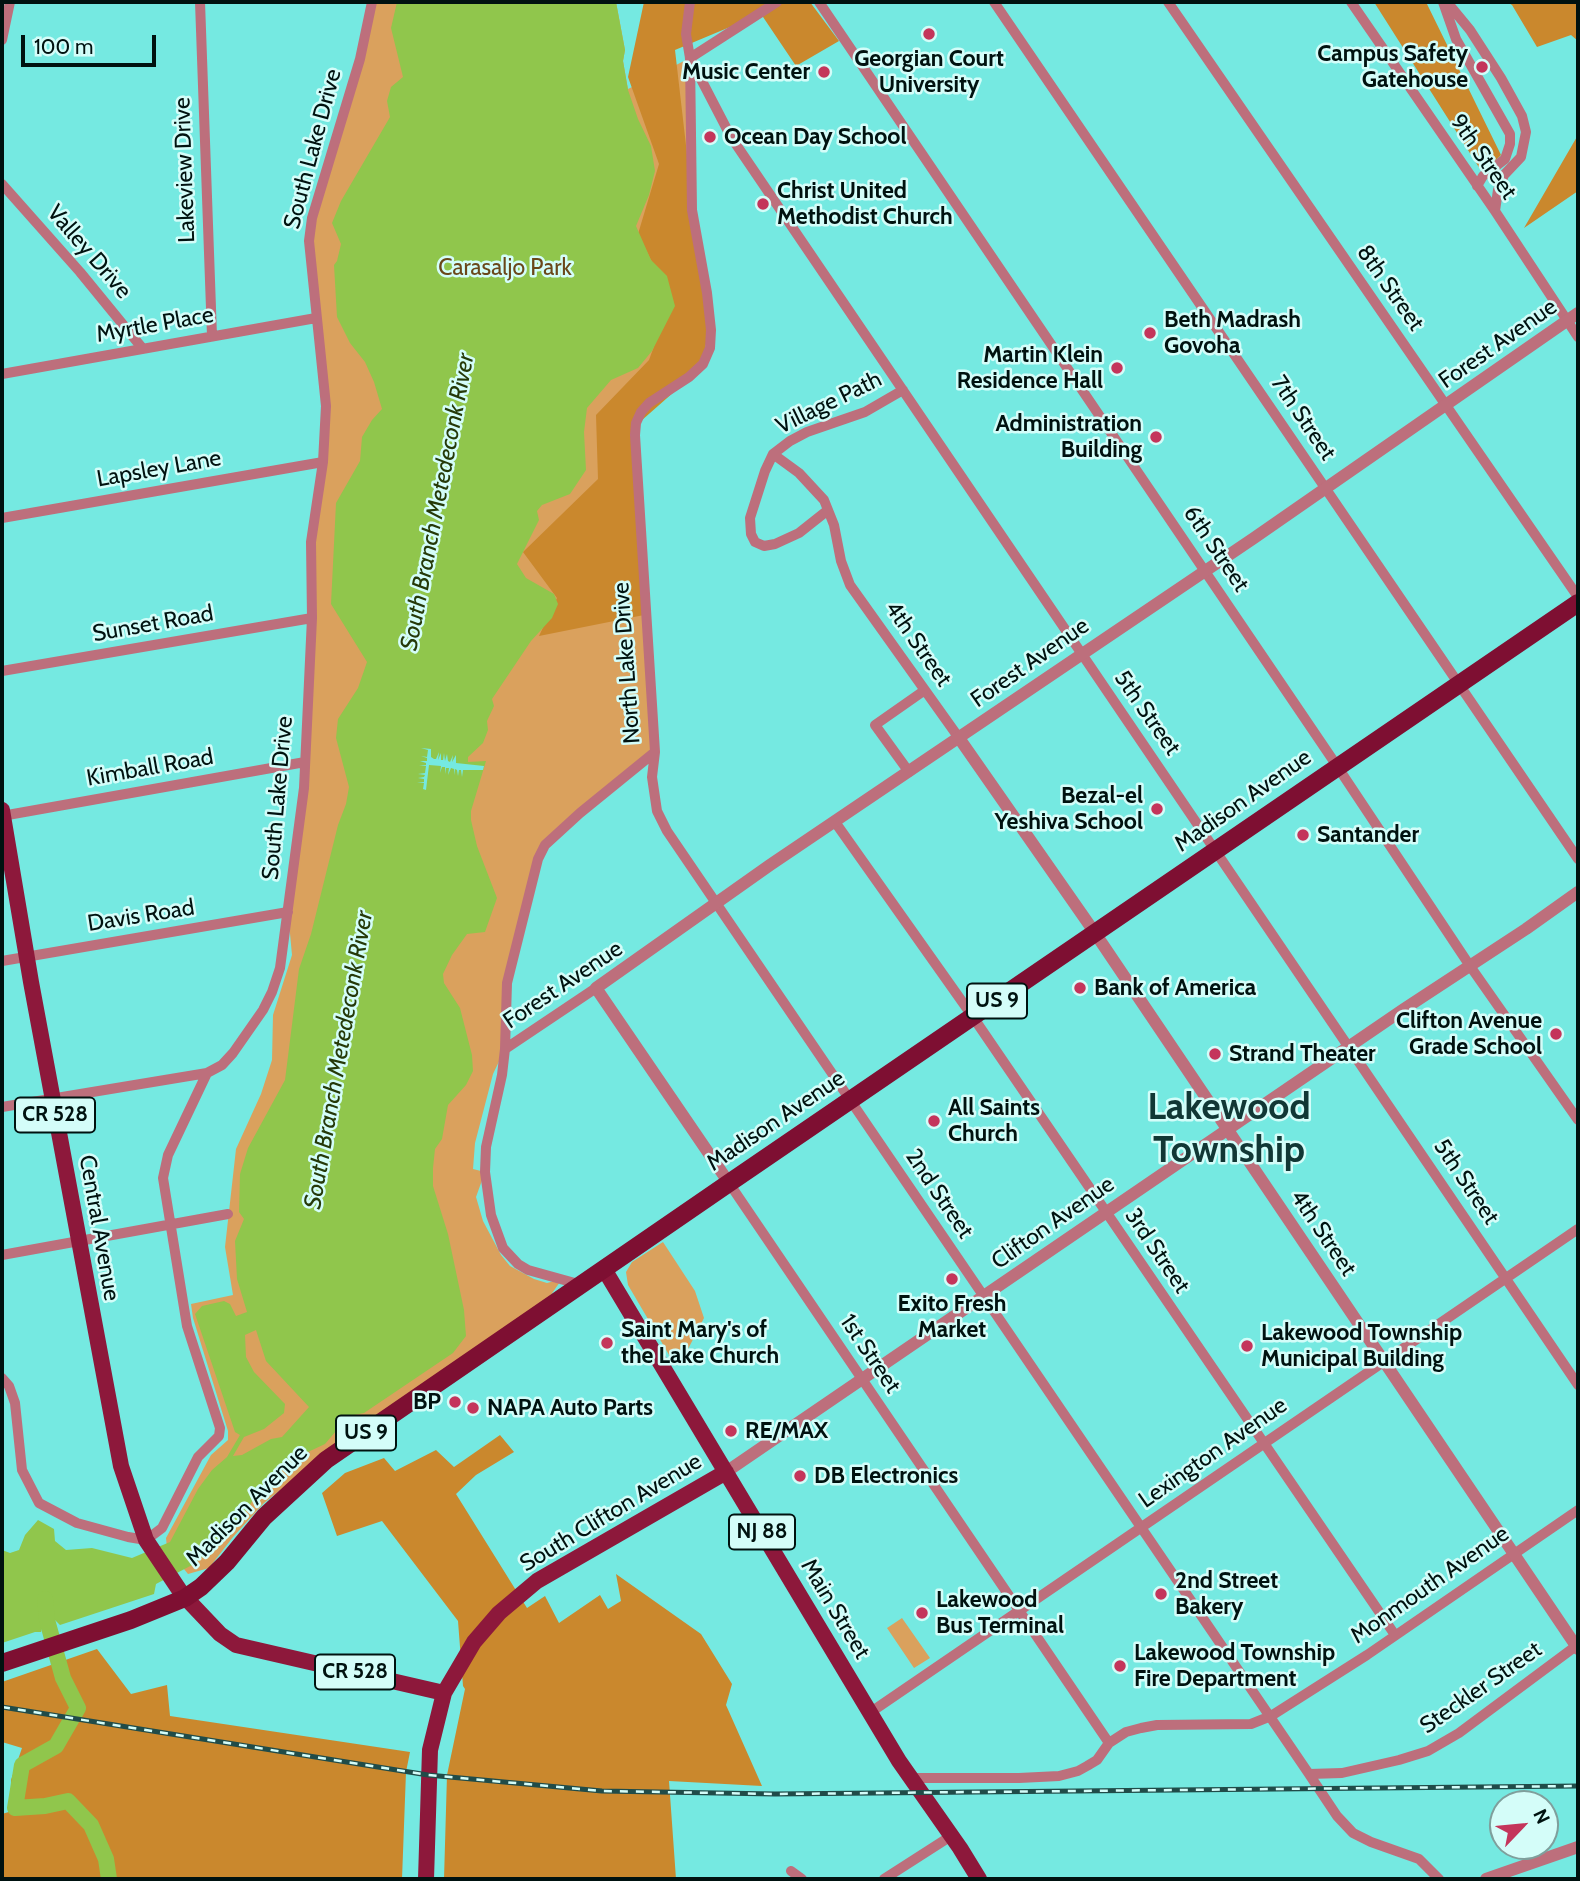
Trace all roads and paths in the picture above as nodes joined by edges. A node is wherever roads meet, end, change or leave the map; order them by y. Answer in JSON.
{"nodes":[{"id":1,"x":10,"y":2,"type":"edge"},
{"id":2,"x":201,"y":2,"type":"edge"},
{"id":3,"x":372,"y":2,"type":"edge"},
{"id":4,"x":690,"y":2,"type":"edge"},
{"id":5,"x":777,"y":2,"type":"edge"},
{"id":6,"x":819,"y":2,"type":"edge"},
{"id":7,"x":994,"y":2,"type":"edge"},
{"id":8,"x":1168,"y":2,"type":"edge"},
{"id":9,"x":1351,"y":2,"type":"edge"},
{"id":10,"x":1445,"y":2,"type":"edge"},
{"id":11,"x":2,"y":40,"type":"edge"},
{"id":12,"x":690,"y":58,"type":"junction"},
{"id":13,"x":1504,"y":175,"type":"junction"},
{"id":14,"x":2,"y":184,"type":"edge"},
{"id":15,"x":1477,"y":186,"type":"junction"},
{"id":16,"x":1495,"y":211,"type":"junction"},
{"id":17,"x":1573,"y":317,"type":"edge"},
{"id":18,"x":316,"y":318,"type":"junction"},
{"id":19,"x":212,"y":336,"type":"junction"},
{"id":20,"x":1578,"y":337,"type":"edge"},
{"id":21,"x":143,"y":349,"type":"junction"},
{"id":22,"x":2,"y":374,"type":"edge"},
{"id":23,"x":903,"y":390,"type":"junction"},
{"id":24,"x":1446,"y":405,"type":"junction"},
{"id":25,"x":773,"y":454,"type":"junction"},
{"id":26,"x":323,"y":462,"type":"junction"},
{"id":27,"x":1326,"y":489,"type":"junction"},
{"id":28,"x":828,"y":510,"type":"junction"},
{"id":29,"x":2,"y":518,"type":"edge"},
{"id":30,"x":1204,"y":570,"type":"junction"},
{"id":31,"x":1578,"y":597,"type":"edge"},
{"id":32,"x":862,"y":601,"type":"joint"},
{"id":33,"x":1578,"y":603,"type":"edge"},
{"id":34,"x":312,"y":618,"type":"junction"},
{"id":35,"x":1081,"y":653,"type":"junction"},
{"id":36,"x":2,"y":671,"type":"edge"},
{"id":37,"x":1459,"y":684,"type":"junction"},
{"id":38,"x":925,"y":690,"type":"junction"},
{"id":39,"x":959,"y":738,"type":"junction"},
{"id":40,"x":655,"y":752,"type":"junction"},
{"id":41,"x":305,"y":762,"type":"junction"},
{"id":42,"x":1337,"y":766,"type":"junction"},
{"id":43,"x":909,"y":772,"type":"junction"},
{"id":44,"x":2,"y":810,"type":"edge"},
{"id":45,"x":2,"y":816,"type":"edge"},
{"id":46,"x":835,"y":822,"type":"junction"},
{"id":47,"x":1216,"y":850,"type":"junction"},
{"id":48,"x":1578,"y":859,"type":"edge"},
{"id":49,"x":1578,"y":892,"type":"edge"},
{"id":50,"x":717,"y":903,"type":"junction"},
{"id":51,"x":288,"y":912,"type":"junction"},
{"id":52,"x":1095,"y":933,"type":"junction"},
{"id":53,"x":27,"y":956,"type":"junction"},
{"id":54,"x":2,"y":961,"type":"edge"},
{"id":55,"x":1470,"y":966,"type":"junction"},
{"id":56,"x":596,"y":988,"type":"junction"},
{"id":57,"x":973,"y":1017,"type":"junction"},
{"id":58,"x":1348,"y":1047,"type":"junction"},
{"id":59,"x":505,"y":1049,"type":"junction"},
{"id":60,"x":207,"y":1073,"type":"junction"},
{"id":61,"x":52,"y":1099,"type":"junction"},
{"id":62,"x":851,"y":1100,"type":"junction"},
{"id":63,"x":2,"y":1107,"type":"edge"},
{"id":64,"x":1578,"y":1120,"type":"edge"},
{"id":65,"x":1228,"y":1129,"type":"junction"},
{"id":66,"x":729,"y":1183,"type":"junction"},
{"id":67,"x":1105,"y":1213,"type":"junction"},
{"id":68,"x":228,"y":1214,"type":"dead end"},
{"id":69,"x":169,"y":1225,"type":"junction"},
{"id":70,"x":1578,"y":1228,"type":"edge"},
{"id":71,"x":78,"y":1242,"type":"junction"},
{"id":72,"x":2,"y":1255,"type":"edge"},
{"id":73,"x":604,"y":1269,"type":"junction"},
{"id":74,"x":1506,"y":1278,"type":"junction"},
{"id":75,"x":582,"y":1285,"type":"junction"},
{"id":76,"x":984,"y":1297,"type":"junction"},
{"id":77,"x":1384,"y":1362,"type":"junction"},
{"id":78,"x":2,"y":1378,"type":"edge"},
{"id":79,"x":862,"y":1380,"type":"junction"},
{"id":80,"x":1578,"y":1385,"type":"edge"},
{"id":81,"x":1263,"y":1444,"type":"junction"},
{"id":82,"x":726,"y":1472,"type":"junction"},
{"id":83,"x":1578,"y":1510,"type":"edge"},
{"id":84,"x":1142,"y":1528,"type":"junction"},
{"id":85,"x":146,"y":1541,"type":"junction"},
{"id":86,"x":1513,"y":1554,"type":"junction"},
{"id":87,"x":184,"y":1596,"type":"junction"},
{"id":88,"x":1021,"y":1611,"type":"junction"},
{"id":89,"x":1395,"y":1635,"type":"junction"},
{"id":90,"x":1577,"y":1648,"type":"edge"},
{"id":91,"x":2,"y":1663,"type":"edge"},
{"id":92,"x":444,"y":1693,"type":"junction"},
{"id":93,"x":871,"y":1712,"type":"junction"},
{"id":94,"x":1271,"y":1716,"type":"junction"},
{"id":95,"x":1110,"y":1743,"type":"junction"},
{"id":96,"x":1309,"y":1774,"type":"junction"},
{"id":97,"x":909,"y":1777,"type":"junction"},
{"id":98,"x":951,"y":1836,"type":"junction"},
{"id":99,"x":1578,"y":1847,"type":"edge"},
{"id":100,"x":791,"y":1871,"type":"dead end"},
{"id":101,"x":1493,"y":1878,"type":"edge"},
{"id":102,"x":426,"y":1879,"type":"edge"},
{"id":103,"x":802,"y":1879,"type":"edge"},
{"id":104,"x":884,"y":1879,"type":"edge"},
{"id":105,"x":979,"y":1879,"type":"edge"},
{"id":106,"x":1439,"y":1879,"type":"edge"}],
"edges":[{"from":1,"to":11,"type":"street"},
{"from":2,"to":19,"type":"street","name":"Lakeview Drive"},
{"from":3,"to":18,"type":"street","name":"South Lake Drive"},
{"from":4,"to":12,"type":"street","name":"North Lake Drive"},
{"from":5,"to":12,"type":"street"},
{"from":6,"to":30,"type":"street","name":"6th Street"},
{"from":7,"to":27,"type":"street","name":"7th Street"},
{"from":8,"to":24,"type":"street","name":"8th Street"},
{"from":9,"to":15,"type":"street","name":"9th Street"},
{"from":10,"to":13,"type":"street"},
{"from":10,"to":15,"type":"street"},
{"from":12,"to":23,"type":"street","name":"5th Street"},
{"from":12,"to":40,"type":"street","name":"North Lake Drive"},
{"from":13,"to":15,"type":"street"},
{"from":13,"to":16,"type":"street"},
{"from":14,"to":21,"type":"street","name":"Valley Drive"},
{"from":15,"to":16,"type":"street","name":"9th Street"},
{"from":16,"to":17,"type":"street","name":"9th Street"},
{"from":17,"to":20,"type":"street","name":"9th Street"},
{"from":17,"to":24,"type":"street","name":"Forest Avenue"},
{"from":18,"to":19,"type":"street","name":"Myrtle Place"},
{"from":18,"to":26,"type":"street","name":"South Lake Drive"},
{"from":19,"to":21,"type":"street","name":"Myrtle Place"},
{"from":21,"to":22,"type":"street","name":"Myrtle Place"},
{"from":23,"to":25,"type":"street","name":"Village Path"},
{"from":23,"to":35,"type":"street","name":"5th Street"},
{"from":24,"to":27,"type":"street","name":"Forest Avenue"},
{"from":24,"to":31,"type":"street","name":"8th Street"},
{"from":25,"to":28,"type":"street","name":"Village Path"},
{"from":25,"to":28,"type":"street","name":"Village Path"},
{"from":26,"to":29,"type":"street","name":"Lapsley Lane"},
{"from":26,"to":34,"type":"street","name":"South Lake Drive"},
{"from":27,"to":30,"type":"street","name":"Forest Avenue"},
{"from":27,"to":37,"type":"street","name":"7th Street"},
{"from":28,"to":32,"type":"street","name":"Village Path"},
{"from":30,"to":35,"type":"street","name":"Forest Avenue"},
{"from":30,"to":42,"type":"street","name":"6th Street"},
{"from":32,"to":38,"type":"street","name":"4th Street"},
{"from":33,"to":37,"type":"highway","name":"Madison Avenue","number":"US 9"},
{"from":34,"to":36,"type":"street","name":"Sunset Road"},
{"from":34,"to":41,"type":"street","name":"South Lake Drive"},
{"from":35,"to":39,"type":"street","name":"Forest Avenue"},
{"from":35,"to":47,"type":"street","name":"5th Street"},
{"from":37,"to":42,"type":"highway","name":"Madison Avenue","number":"US 9"},
{"from":37,"to":48,"type":"street","name":"7th Street"},
{"from":38,"to":39,"type":"street","name":"4th Street"},
{"from":38,"to":43,"type":"street"},
{"from":39,"to":43,"type":"street","name":"Forest Avenue"},
{"from":39,"to":52,"type":"street","name":"4th Street"},
{"from":40,"to":50,"type":"street","name":"2nd Street"},
{"from":40,"to":59,"type":"street","name":"North Lake Drive"},
{"from":41,"to":45,"type":"street","name":"Kimball Road"},
{"from":41,"to":51,"type":"street","name":"South Lake Drive"},
{"from":42,"to":47,"type":"highway","name":"Madison Avenue","number":"US 9"},
{"from":42,"to":55,"type":"street","name":"6th Street"},
{"from":43,"to":46,"type":"street","name":"Forest Avenue"},
{"from":44,"to":45,"type":"main road","name":"Central Avenue","number":"CR 528"},
{"from":45,"to":53,"type":"main road","name":"Central Avenue","number":"CR 528"},
{"from":46,"to":50,"type":"street","name":"Forest Avenue"},
{"from":46,"to":57,"type":"street","name":"3rd Street"},
{"from":47,"to":52,"type":"highway","name":"Madison Avenue","number":"US 9"},
{"from":47,"to":58,"type":"street","name":"5th Street"},
{"from":49,"to":55,"type":"street","name":"Clifton Avenue"},
{"from":50,"to":56,"type":"street","name":"Forest Avenue"},
{"from":50,"to":62,"type":"street","name":"2nd Street"},
{"from":51,"to":53,"type":"street","name":"Davis Road"},
{"from":51,"to":60,"type":"street","name":"South Lake Drive"},
{"from":52,"to":57,"type":"highway","name":"Madison Avenue","number":"US 9"},
{"from":52,"to":65,"type":"street","name":"4th Street"},
{"from":53,"to":54,"type":"street","name":"Davis Road"},
{"from":53,"to":61,"type":"main road","name":"Central Avenue","number":"CR 528"},
{"from":55,"to":58,"type":"street","name":"Clifton Avenue"},
{"from":55,"to":64,"type":"street","name":"6th Street"},
{"from":56,"to":59,"type":"street","name":"Forest Avenue"},
{"from":56,"to":66,"type":"street","name":"1st Street"},
{"from":57,"to":62,"type":"highway","name":"Madison Avenue","number":"US 9"},
{"from":57,"to":67,"type":"street","name":"3rd Street"},
{"from":58,"to":65,"type":"street","name":"Clifton Avenue"},
{"from":58,"to":74,"type":"street","name":"5th Street"},
{"from":59,"to":75,"type":"street","name":"North Lake Drive"},
{"from":60,"to":61,"type":"street"},
{"from":60,"to":69,"type":"street","name":"South Lake Drive"},
{"from":61,"to":63,"type":"street"},
{"from":61,"to":71,"type":"main road","name":"Central Avenue","number":"CR 528"},
{"from":62,"to":66,"type":"highway","name":"Madison Avenue","number":"US 9"},
{"from":62,"to":76,"type":"street","name":"2nd Street"},
{"from":65,"to":67,"type":"street","name":"Clifton Avenue"},
{"from":65,"to":77,"type":"street","name":"4th Street"},
{"from":66,"to":73,"type":"highway","name":"Madison Avenue","number":"US 9"},
{"from":66,"to":79,"type":"street","name":"1st Street"},
{"from":67,"to":76,"type":"street","name":"Clifton Avenue"},
{"from":67,"to":81,"type":"street","name":"3rd Street"},
{"from":68,"to":69,"type":"street"},
{"from":69,"to":71,"type":"street"},
{"from":69,"to":85,"type":"street","name":"South Lake Drive"},
{"from":70,"to":74,"type":"street","name":"Lexington Avenue"},
{"from":71,"to":72,"type":"street"},
{"from":71,"to":85,"type":"main road","name":"Central Avenue","number":"CR 528"},
{"from":73,"to":75,"type":"highway","name":"Madison Avenue","number":"US 9"},
{"from":73,"to":82,"type":"main road","name":"Main Street","number":"NJ 88"},
{"from":74,"to":77,"type":"street","name":"Lexington Avenue"},
{"from":74,"to":80,"type":"street","name":"5th Street"},
{"from":75,"to":87,"type":"highway","name":"Madison Avenue","number":"US 9"},
{"from":76,"to":79,"type":"street","name":"Clifton Avenue"},
{"from":76,"to":84,"type":"street","name":"2nd Street"},
{"from":77,"to":81,"type":"street","name":"Lexington Avenue"},
{"from":77,"to":86,"type":"street","name":"4th Street"},
{"from":78,"to":85,"type":"street"},
{"from":79,"to":82,"type":"street","name":"Clifton Avenue"},
{"from":79,"to":88,"type":"street","name":"1st Street"},
{"from":81,"to":84,"type":"street","name":"Lexington Avenue"},
{"from":81,"to":89,"type":"street","name":"3rd Street"},
{"from":82,"to":92,"type":"main road","name":"South Clifton Avenue"},
{"from":82,"to":93,"type":"main road","name":"Main Street","number":"NJ 88"},
{"from":83,"to":86,"type":"street","name":"Monmouth Avenue"},
{"from":84,"to":88,"type":"street","name":"Lexington Avenue"},
{"from":84,"to":94,"type":"street","name":"2nd Street"},
{"from":85,"to":87,"type":"main road","name":"Central Avenue","number":"CR 528"},
{"from":86,"to":89,"type":"street","name":"Monmouth Avenue"},
{"from":86,"to":90,"type":"street","name":"4th Street"},
{"from":87,"to":91,"type":"highway","name":"Madison Avenue","number":"US 9"},
{"from":87,"to":92,"type":"main road","number":"CR 528"},
{"from":88,"to":93,"type":"street","name":"Lexington Avenue"},
{"from":88,"to":95,"type":"street","name":"1st Street"},
{"from":89,"to":94,"type":"street","name":"Monmouth Avenue"},
{"from":90,"to":96,"type":"street","name":"Steckler Street"},
{"from":92,"to":102,"type":"main road","name":"South Clifton Avenue"},
{"from":93,"to":97,"type":"main road","name":"Main Street","number":"NJ 88"},
{"from":94,"to":95,"type":"street","name":"Monmouth Avenue"},
{"from":94,"to":96,"type":"street"},
{"from":95,"to":97,"type":"street","name":"Monmouth Avenue"},
{"from":96,"to":106,"type":"street"},
{"from":97,"to":98,"type":"main road","name":"Main Street","number":"NJ 88"},
{"from":98,"to":104,"type":"street"},
{"from":98,"to":105,"type":"main road","number":"NJ 88"},
{"from":99,"to":101,"type":"street"},
{"from":100,"to":103,"type":"street"}]}
